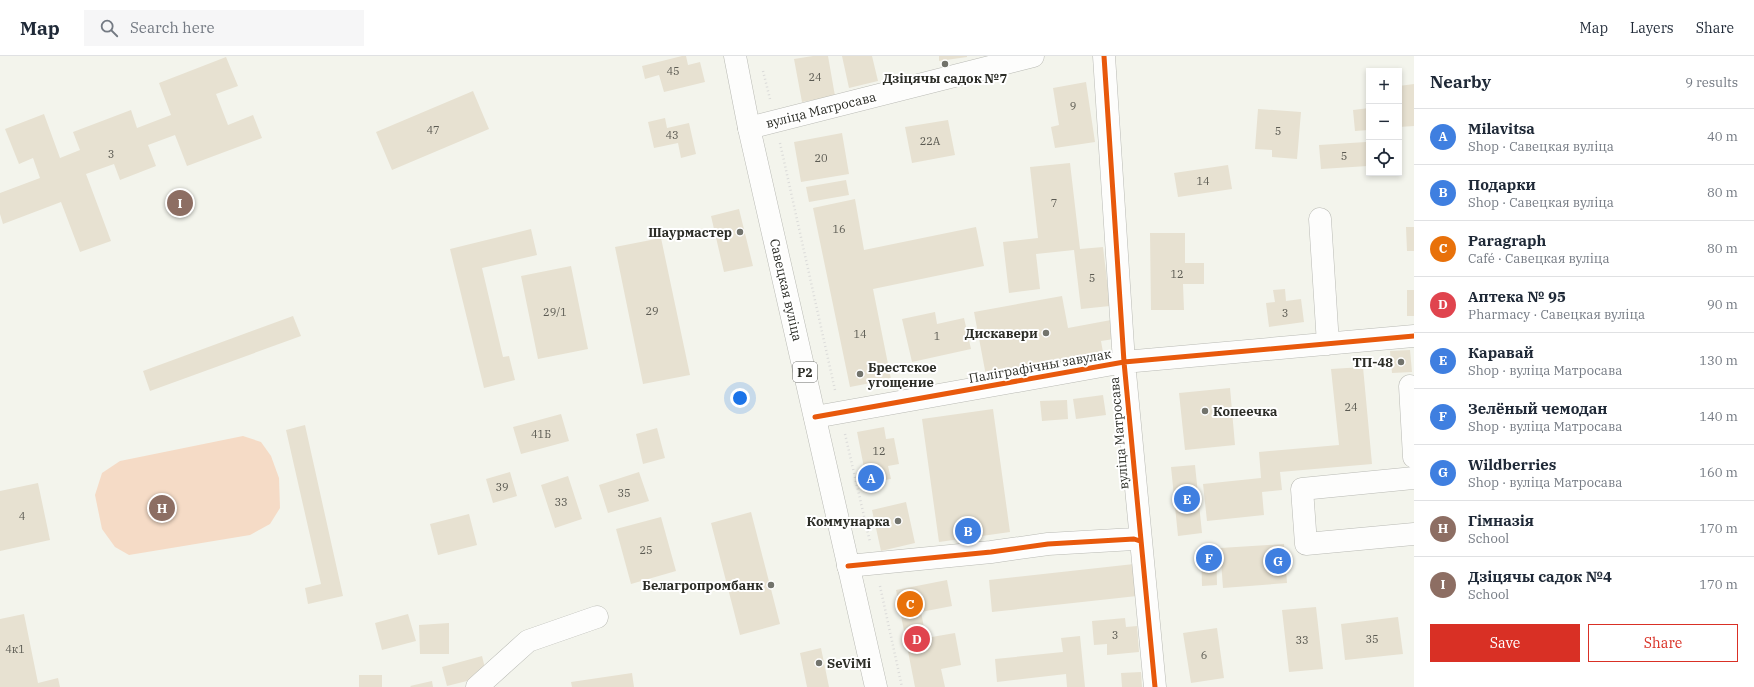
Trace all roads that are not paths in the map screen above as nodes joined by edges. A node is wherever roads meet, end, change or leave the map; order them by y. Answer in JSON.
{"nodes":[{"id":1,"x":735,"y":56,"type":"edge"},
{"id":2,"x":1033,"y":56,"type":"edge"},
{"id":3,"x":1104,"y":56,"type":"edge"},
{"id":4,"x":749,"y":128,"type":"junction"},
{"id":5,"x":1320,"y":219,"type":"dead end"},
{"id":6,"x":1414,"y":336,"type":"edge"},
{"id":7,"x":1328,"y":344,"type":"junction"},
{"id":8,"x":1124,"y":362,"type":"junction"},
{"id":9,"x":1410,"y":386,"type":"dead end"},
{"id":10,"x":815,"y":417,"type":"junction"},
{"id":11,"x":1414,"y":457,"type":"edge"},
{"id":12,"x":1414,"y":478,"type":"edge"},
{"id":13,"x":1414,"y":534,"type":"edge"},
{"id":14,"x":1140,"y":541,"type":"junction"},
{"id":15,"x":848,"y":566,"type":"junction"},
{"id":16,"x":597,"y":617,"type":"dead end"},
{"id":17,"x":477,"y":687,"type":"edge"},
{"id":18,"x":876,"y":687,"type":"edge"},
{"id":19,"x":1155,"y":687,"type":"edge"}],
"edges":[{"from":1,"to":4,"type":"street","name":"Савецкая вуліца","number":"Р2"},
{"from":2,"to":4,"type":"street","name":"вуліца Матросава"},
{"from":3,"to":8,"type":"street","name":"вуліца Матросава"},
{"from":4,"to":10,"type":"street","name":"Савецкая вуліца","number":"Р2"},
{"from":5,"to":7,"type":"street"},
{"from":6,"to":7,"type":"street","name":"Паліграфічны завулак"},
{"from":7,"to":8,"type":"street","name":"Паліграфічны завулак"},
{"from":8,"to":10,"type":"street","name":"Паліграфічны завулак"},
{"from":8,"to":14,"type":"street","name":"вуліца Матросава"},
{"from":9,"to":11,"type":"street"},
{"from":10,"to":15,"type":"street","name":"Савецкая вуліца","number":"Р2"},
{"from":12,"to":13,"type":"street"},
{"from":14,"to":15,"type":"street"},
{"from":14,"to":19,"type":"street","name":"вуліца Матросава"},
{"from":15,"to":18,"type":"street","name":"Савецкая вуліца","number":"Р2"},
{"from":16,"to":17,"type":"street"}]}
